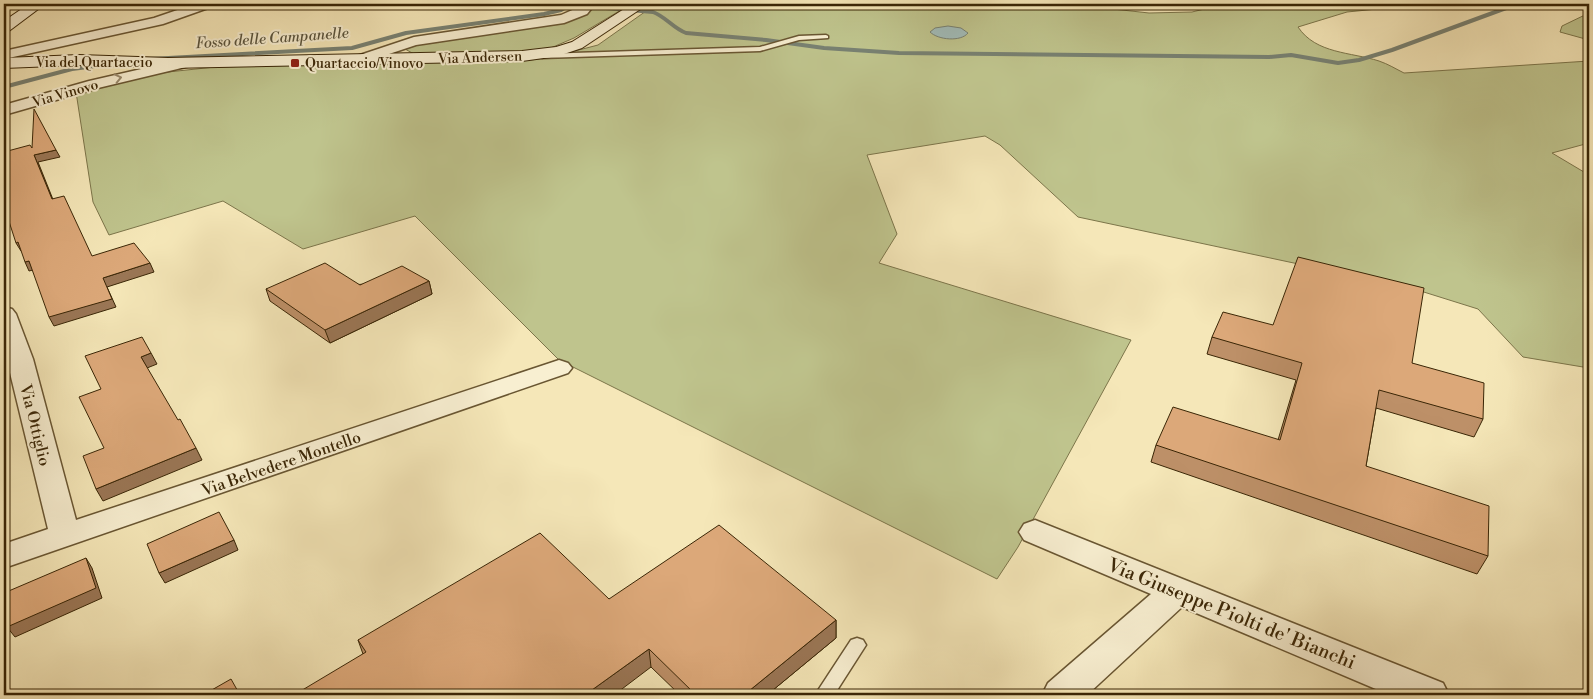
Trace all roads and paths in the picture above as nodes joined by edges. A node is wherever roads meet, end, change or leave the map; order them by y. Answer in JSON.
{"nodes":[{"id":1,"x":38,"y":4,"type":"edge"},
{"id":2,"x":207,"y":4,"type":"edge"},
{"id":3,"x":588,"y":5,"type":"edge"},
{"id":4,"x":636,"y":7,"type":"edge"},
{"id":5,"x":4,"y":28,"type":"edge"},
{"id":6,"x":826,"y":37,"type":"dead end"},
{"id":7,"x":585,"y":41,"type":"junction"},
{"id":8,"x":4,"y":55,"type":"edge"},
{"id":9,"x":602,"y":55,"type":"junction"},
{"id":10,"x":522,"y":56,"type":"junction"},
{"id":11,"x":359,"y":60,"type":"junction"},
{"id":12,"x":4,"y":63,"type":"edge"},
{"id":13,"x":185,"y":63,"type":"junction"},
{"id":14,"x":4,"y":110,"type":"edge"},
{"id":15,"x":4,"y":314,"type":"edge"},
{"id":16,"x":12,"y":362,"type":"edge"},
{"id":17,"x":559,"y":368,"type":"dead end"},
{"id":18,"x":1034,"y":532,"type":"dead end"},
{"id":19,"x":65,"y":536,"type":"junction"},
{"id":20,"x":4,"y":556,"type":"edge"},
{"id":21,"x":1177,"y":592,"type":"junction"},
{"id":22,"x":856,"y":645,"type":"dead end"},
{"id":23,"x":824,"y":695,"type":"edge"},
{"id":24,"x":1061,"y":695,"type":"edge"},
{"id":25,"x":1430,"y":695,"type":"edge"}],
"edges":[{"from":1,"to":5,"type":"street"},
{"from":2,"to":8,"type":"street"},
{"from":3,"to":11,"type":"street"},
{"from":4,"to":7,"type":"street","name":"Via Andersen"},
{"from":6,"to":9,"type":"lane"},
{"from":7,"to":9,"type":"lane"},
{"from":7,"to":10,"type":"street","name":"Via Andersen"},
{"from":9,"to":10,"type":"lane"},
{"from":10,"to":11,"type":"street","name":"Via Andersen"},
{"from":11,"to":13,"type":"street","name":"Via Andersen"},
{"from":12,"to":13,"type":"street","name":"Via del Quartaccio"},
{"from":14,"to":13,"type":"street","name":"Via Vinovo","one_way":true},
{"from":15,"to":16,"type":"street","name":"Via Ottiglio"},
{"from":16,"to":19,"type":"street","name":"Via Ottiglio"},
{"from":17,"to":19,"type":"street","name":"Via Belvedere Montello"},
{"from":18,"to":21,"type":"street","name":"Via Giuseppe Piolti de' Bianchi"},
{"from":19,"to":20,"type":"street","name":"Via Belvedere Montello"},
{"from":21,"to":24,"type":"street"},
{"from":21,"to":25,"type":"street","name":"Via Giuseppe Piolti de' Bianchi"},
{"from":22,"to":23,"type":"lane"}]}
